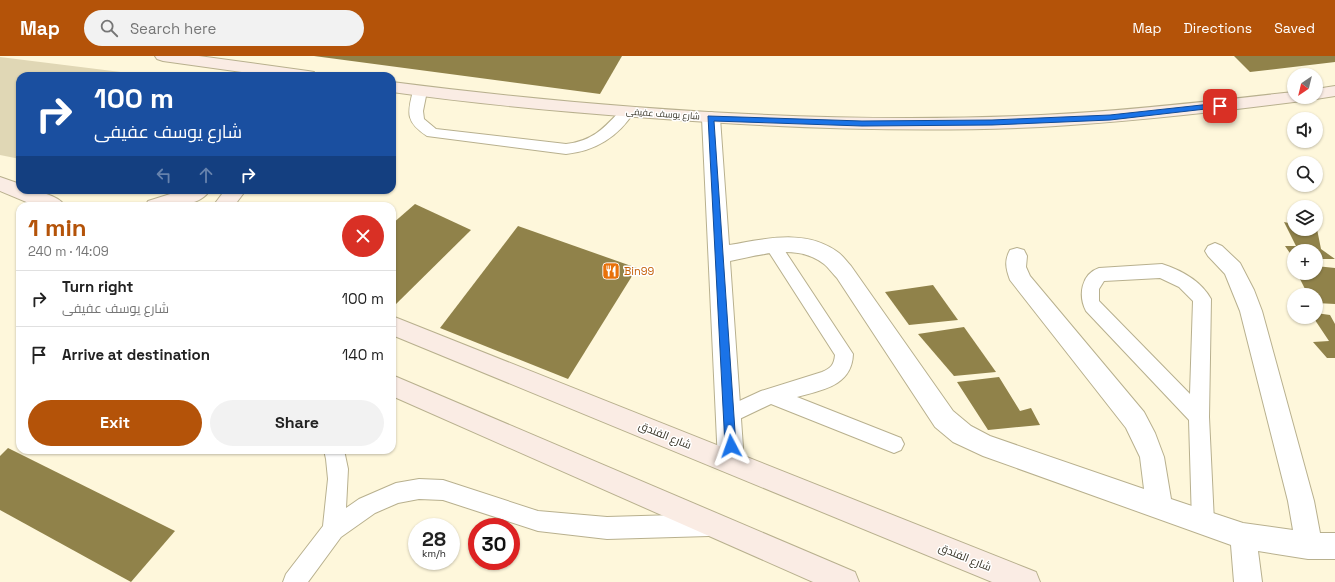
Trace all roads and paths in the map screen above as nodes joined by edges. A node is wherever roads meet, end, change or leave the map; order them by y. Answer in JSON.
{"nodes":[{"id":1,"x":163,"y":56,"type":"edge"},
{"id":2,"x":273,"y":72,"type":"edge"},
{"id":3,"x":396,"y":88,"type":"edge"},
{"id":4,"x":420,"y":91,"type":"junction"},
{"id":5,"x":1335,"y":91,"type":"edge"},
{"id":6,"x":1323,"y":93,"type":"edge"},
{"id":7,"x":1287,"y":98,"type":"edge"},
{"id":8,"x":627,"y":112,"type":"junction"},
{"id":9,"x":710,"y":118,"type":"junction"},
{"id":10,"x":0,"y":184,"type":"edge"},
{"id":11,"x":16,"y":191,"type":"edge"},
{"id":12,"x":25,"y":194,"type":"edge"},
{"id":13,"x":192,"y":194,"type":"edge"},
{"id":14,"x":233,"y":194,"type":"edge"},
{"id":15,"x":44,"y":202,"type":"edge"},
{"id":16,"x":169,"y":202,"type":"edge"},
{"id":17,"x":226,"y":202,"type":"edge"},
{"id":18,"x":773,"y":246,"type":"junction"},
{"id":19,"x":1215,"y":251,"type":"dead end"},
{"id":20,"x":719,"y":255,"type":"junction"},
{"id":21,"x":1017,"y":256,"type":"dead end"},
{"id":22,"x":396,"y":327,"type":"edge"},
{"id":23,"x":396,"y":387,"type":"edge"},
{"id":24,"x":772,"y":396,"type":"junction"},
{"id":25,"x":729,"y":415,"type":"junction"},
{"id":26,"x":1199,"y":417,"type":"junction"},
{"id":27,"x":894,"y":444,"type":"dead end"},
{"id":28,"x":336,"y":454,"type":"edge"},
{"id":29,"x":732,"y":462,"type":"junction"},
{"id":30,"x":1159,"y":507,"type":"junction"},
{"id":31,"x":1203,"y":522,"type":"junction"},
{"id":32,"x":713,"y":525,"type":"junction"},
{"id":33,"x":333,"y":530,"type":"junction"},
{"id":34,"x":1243,"y":536,"type":"junction"},
{"id":35,"x":1308,"y":546,"type":"junction"},
{"id":36,"x":1335,"y":546,"type":"edge"},
{"id":37,"x":294,"y":582,"type":"edge"},
{"id":38,"x":845,"y":582,"type":"edge"},
{"id":39,"x":1026,"y":582,"type":"edge"},
{"id":40,"x":1248,"y":582,"type":"edge"}],
"edges":[{"from":1,"to":2,"type":"street"},
{"from":3,"to":4,"type":"street","name":"شارع يوسف عفيفى"},
{"from":4,"to":8,"type":"street","name":"شارع يوسف عفيفى"},
{"from":4,"to":8,"type":"lane"},
{"from":5,"to":6,"type":"street"},
{"from":7,"to":9,"type":"street","name":"شارع يوسف عفيفى"},
{"from":8,"to":9,"type":"street","name":"شارع يوسف عفيفى"},
{"from":9,"to":20,"type":"street"},
{"from":10,"to":11,"type":"street"},
{"from":12,"to":15,"type":"street"},
{"from":13,"to":16,"type":"street"},
{"from":14,"to":17,"type":"street"},
{"from":18,"to":20,"type":"street"},
{"from":18,"to":24,"type":"lane"},
{"from":18,"to":30,"type":"street"},
{"from":19,"to":35,"type":"street"},
{"from":20,"to":25,"type":"street"},
{"from":21,"to":30,"type":"street"},
{"from":22,"to":29,"type":"street","name":"شارع الفندق"},
{"from":23,"to":32,"type":"street"},
{"from":24,"to":25,"type":"lane"},
{"from":24,"to":27,"type":"lane"},
{"from":25,"to":29,"type":"street"},
{"from":26,"to":26,"type":"lane"},
{"from":26,"to":31,"type":"lane"},
{"from":28,"to":33,"type":"lane"},
{"from":29,"to":39,"type":"street","name":"شارع الفندق"},
{"from":30,"to":31,"type":"street"},
{"from":31,"to":34,"type":"street"},
{"from":32,"to":33,"type":"lane"},
{"from":32,"to":38,"type":"street"},
{"from":33,"to":37,"type":"lane"},
{"from":34,"to":35,"type":"street"},
{"from":34,"to":40,"type":"street"},
{"from":35,"to":36,"type":"street"}]}
